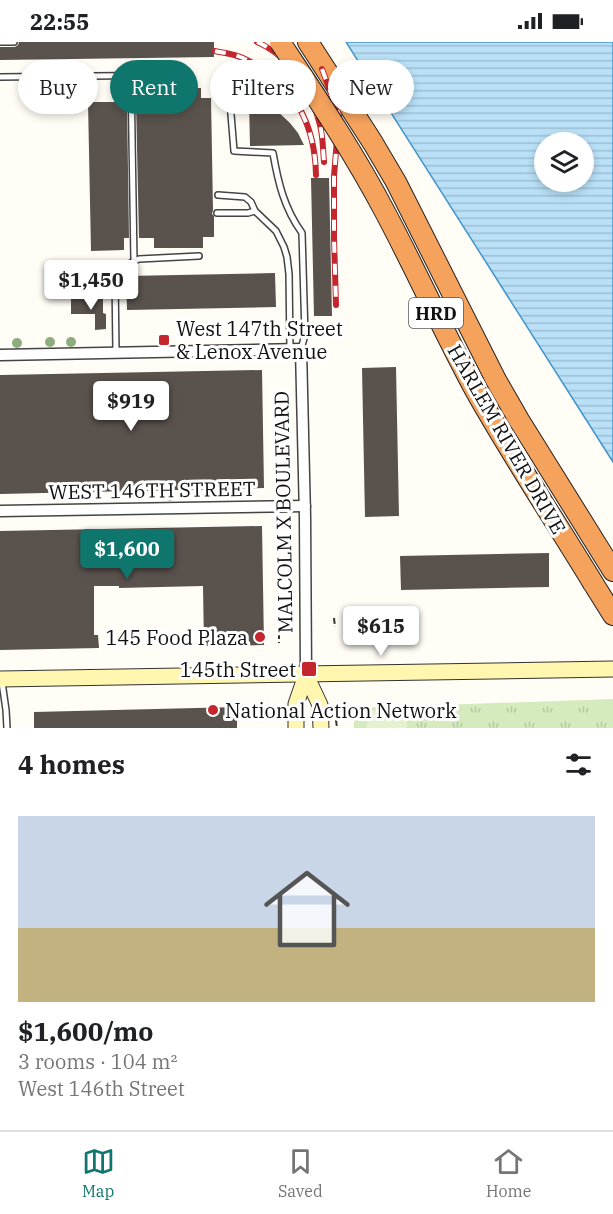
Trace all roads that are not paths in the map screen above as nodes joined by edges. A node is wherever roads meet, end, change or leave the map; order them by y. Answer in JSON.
{"nodes":[{"id":1,"x":0,"y":42,"type":"edge"},
{"id":2,"x":14,"y":42,"type":"edge"},
{"id":3,"x":280,"y":42,"type":"edge"},
{"id":4,"x":308,"y":42,"type":"edge"},
{"id":5,"x":110,"y":76,"type":"edge"},
{"id":6,"x":0,"y":77,"type":"edge"},
{"id":7,"x":131,"y":114,"type":"edge"},
{"id":8,"x":232,"y":114,"type":"edge"},
{"id":9,"x":218,"y":195,"type":"dead end"},
{"id":10,"x":255,"y":211,"type":"junction"},
{"id":11,"x":217,"y":213,"type":"dead end"},
{"id":12,"x":198,"y":256,"type":"dead end"},
{"id":13,"x":134,"y":261,"type":"junction"},
{"id":14,"x":296,"y":349,"type":"junction"},
{"id":15,"x":116,"y":353,"type":"junction"},
{"id":16,"x":0,"y":355,"type":"edge"},
{"id":17,"x":305,"y":506,"type":"junction"},
{"id":18,"x":0,"y":511,"type":"edge"},
{"id":19,"x":613,"y":571,"type":"edge"},
{"id":20,"x":613,"y":615,"type":"edge"},
{"id":21,"x":613,"y":669,"type":"edge"},
{"id":22,"x":306,"y":675,"type":"junction"},
{"id":23,"x":1,"y":679,"type":"edge"},
{"id":24,"x":7,"y":728,"type":"edge"},
{"id":25,"x":296,"y":728,"type":"edge"},
{"id":26,"x":321,"y":728,"type":"edge"}],
"edges":[{"from":1,"to":2,"type":"lane"},
{"from":3,"to":20,"type":"highway","name":"HARLEM RIVER DRIVE","number":"HRD","bridge":true},
{"from":4,"to":19,"type":"highway","name":"HARLEM RIVER DRIVE","number":"HRD"},
{"from":5,"to":6,"type":"lane"},
{"from":7,"to":13,"type":"lane"},
{"from":8,"to":14,"type":"lane"},
{"from":9,"to":10,"type":"lane"},
{"from":10,"to":11,"type":"lane"},
{"from":10,"to":14,"type":"lane"},
{"from":12,"to":13,"type":"lane"},
{"from":13,"to":15,"type":"lane"},
{"from":14,"to":15,"type":"street"},
{"from":14,"to":17,"type":"street","name":"MALCOLM X BOULEVARD"},
{"from":15,"to":16,"type":"street"},
{"from":17,"to":18,"type":"street","name":"WEST 146TH STREET"},
{"from":17,"to":22,"type":"street","name":"MALCOLM X BOULEVARD"},
{"from":21,"to":22,"type":"main road"},
{"from":22,"to":23,"type":"main road"},
{"from":22,"to":25,"type":"main road","name":"MALCOLM X BOULEVARD"},
{"from":22,"to":26,"type":"main road","name":"MALCOLM X BOULEVARD"},
{"from":23,"to":24,"type":"lane"}]}
